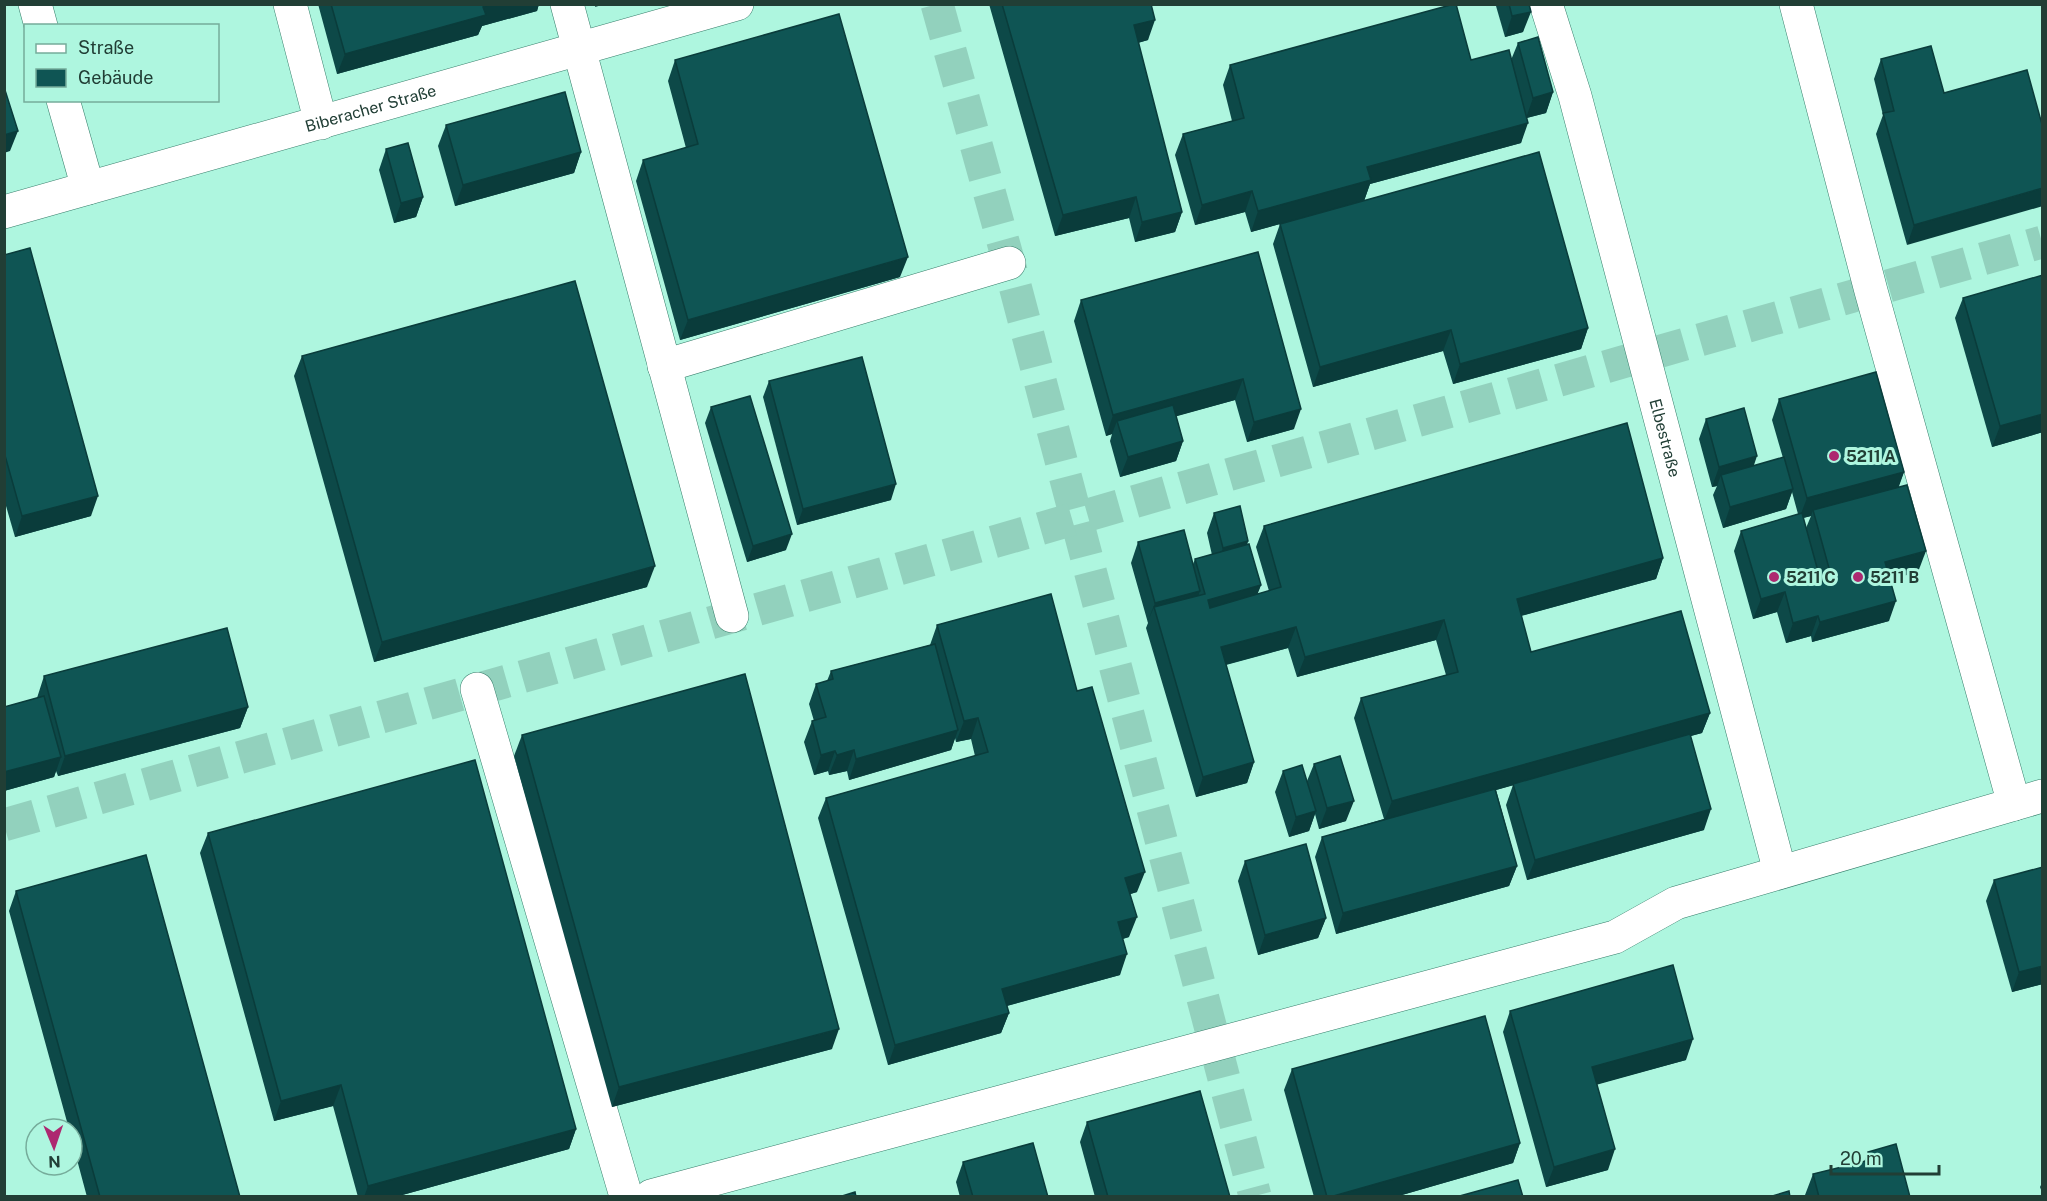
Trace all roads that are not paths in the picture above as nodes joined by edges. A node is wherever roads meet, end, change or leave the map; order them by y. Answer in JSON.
{"nodes":[{"id":1,"x":35,"y":4,"type":"edge"},
{"id":2,"x":290,"y":4,"type":"edge"},
{"id":3,"x":567,"y":4,"type":"edge"},
{"id":4,"x":737,"y":4,"type":"edge"},
{"id":5,"x":1546,"y":4,"type":"edge"},
{"id":6,"x":1796,"y":4,"type":"edge"},
{"id":7,"x":40,"y":24,"type":"edge"},
{"id":8,"x":579,"y":49,"type":"junction"},
{"id":9,"x":64,"y":102,"type":"edge"},
{"id":10,"x":321,"y":123,"type":"junction"},
{"id":11,"x":88,"y":188,"type":"junction"},
{"id":12,"x":4,"y":212,"type":"edge"},
{"id":13,"x":1009,"y":263,"type":"dead end"},
{"id":14,"x":664,"y":366,"type":"junction"},
{"id":15,"x":732,"y":616,"type":"dead end"},
{"id":16,"x":477,"y":689,"type":"dead end"},
{"id":17,"x":2028,"y":800,"type":"edge"},
{"id":18,"x":1780,"y":872,"type":"junction"},
{"id":19,"x":626,"y":1197,"type":"edge"},
{"id":20,"x":651,"y":1197,"type":"edge"}],
"edges":[{"from":1,"to":7,"type":"lane"},
{"from":2,"to":10,"type":"lane"},
{"from":3,"to":8,"type":"lane"},
{"from":4,"to":8,"type":"lane","name":"Biberacher Straße"},
{"from":5,"to":18,"type":"lane","name":"Elbestraße"},
{"from":6,"to":17,"type":"lane"},
{"from":8,"to":10,"type":"lane","name":"Biberacher Straße"},
{"from":8,"to":14,"type":"lane"},
{"from":9,"to":11,"type":"lane"},
{"from":10,"to":11,"type":"lane","name":"Biberacher Straße"},
{"from":11,"to":12,"type":"lane","name":"Biberacher Straße"},
{"from":13,"to":14,"type":"lane"},
{"from":14,"to":15,"type":"lane"},
{"from":16,"to":19,"type":"lane"},
{"from":17,"to":18,"type":"lane"},
{"from":18,"to":20,"type":"lane"}]}
